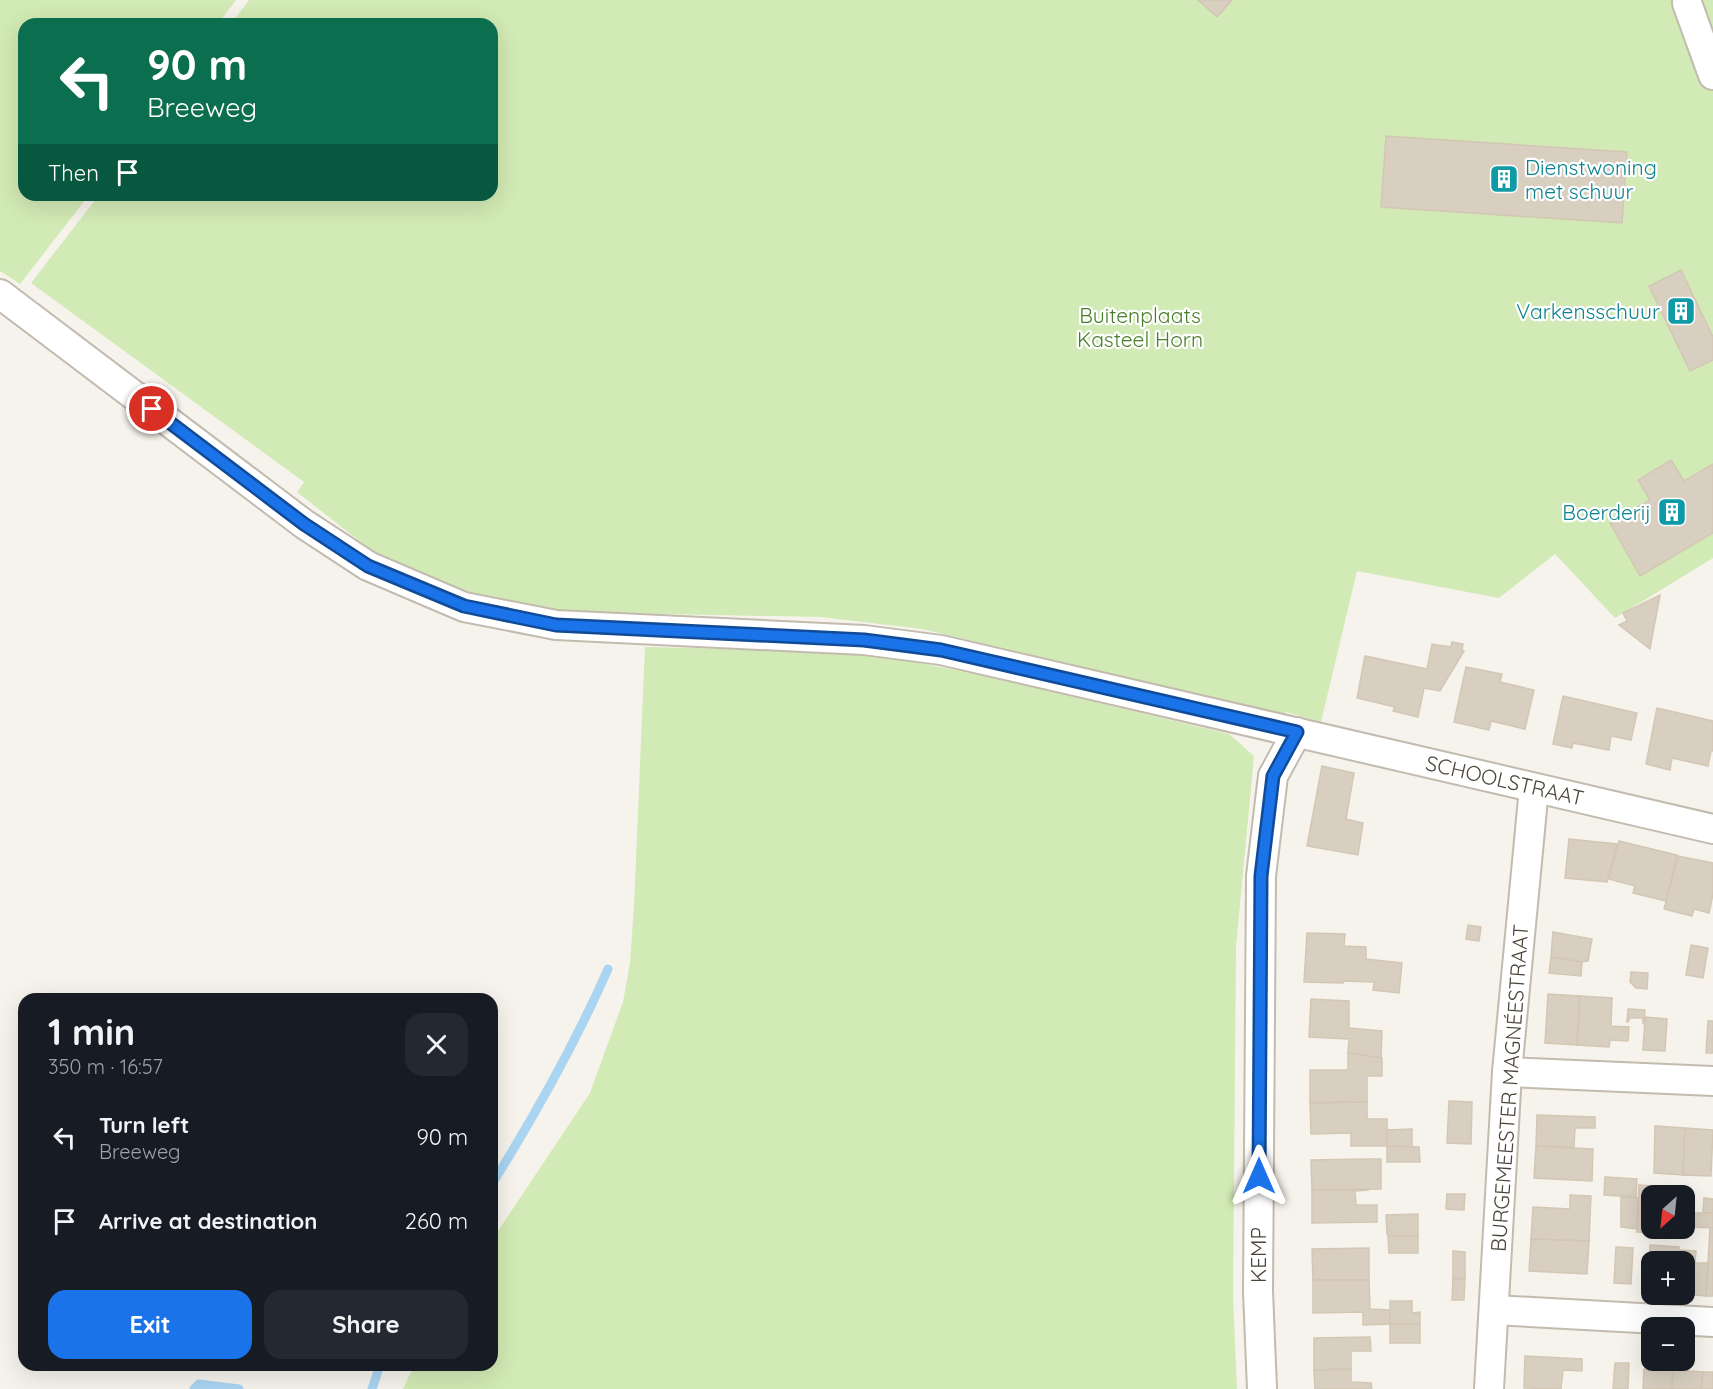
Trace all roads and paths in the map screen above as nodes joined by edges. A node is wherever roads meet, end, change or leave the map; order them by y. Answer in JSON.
{"nodes":[{"id":1,"x":1687,"y":3,"type":"dead end"},
{"id":2,"x":1713,"y":75,"type":"edge"},
{"id":3,"x":0,"y":294,"type":"edge"},
{"id":4,"x":1297,"y":732,"type":"junction"},
{"id":5,"x":1534,"y":788,"type":"junction"},
{"id":6,"x":1713,"y":829,"type":"edge"},
{"id":7,"x":1507,"y":1072,"type":"junction"},
{"id":8,"x":1713,"y":1081,"type":"edge"},
{"id":9,"x":1494,"y":1310,"type":"junction"},
{"id":10,"x":1713,"y":1322,"type":"edge"},
{"id":11,"x":1262,"y":1389,"type":"edge"},
{"id":12,"x":1489,"y":1389,"type":"edge"}],
"edges":[{"from":1,"to":2,"type":"street"},
{"from":3,"to":4,"type":"street","name":"SCHOOLSTRAAT"},
{"from":4,"to":5,"type":"street","name":"SCHOOLSTRAAT"},
{"from":4,"to":11,"type":"street","name":"KEMP"},
{"from":5,"to":6,"type":"street","name":"SCHOOLSTRAAT"},
{"from":5,"to":7,"type":"street","name":"BURGEMEESTER MAGNÉESTRAAT"},
{"from":7,"to":8,"type":"street"},
{"from":7,"to":9,"type":"street","name":"BURGEMEESTER MAGNÉESTRAAT"},
{"from":9,"to":10,"type":"street"},
{"from":9,"to":12,"type":"street","name":"BURGEMEESTER MAGNÉESTRAAT"}]}
